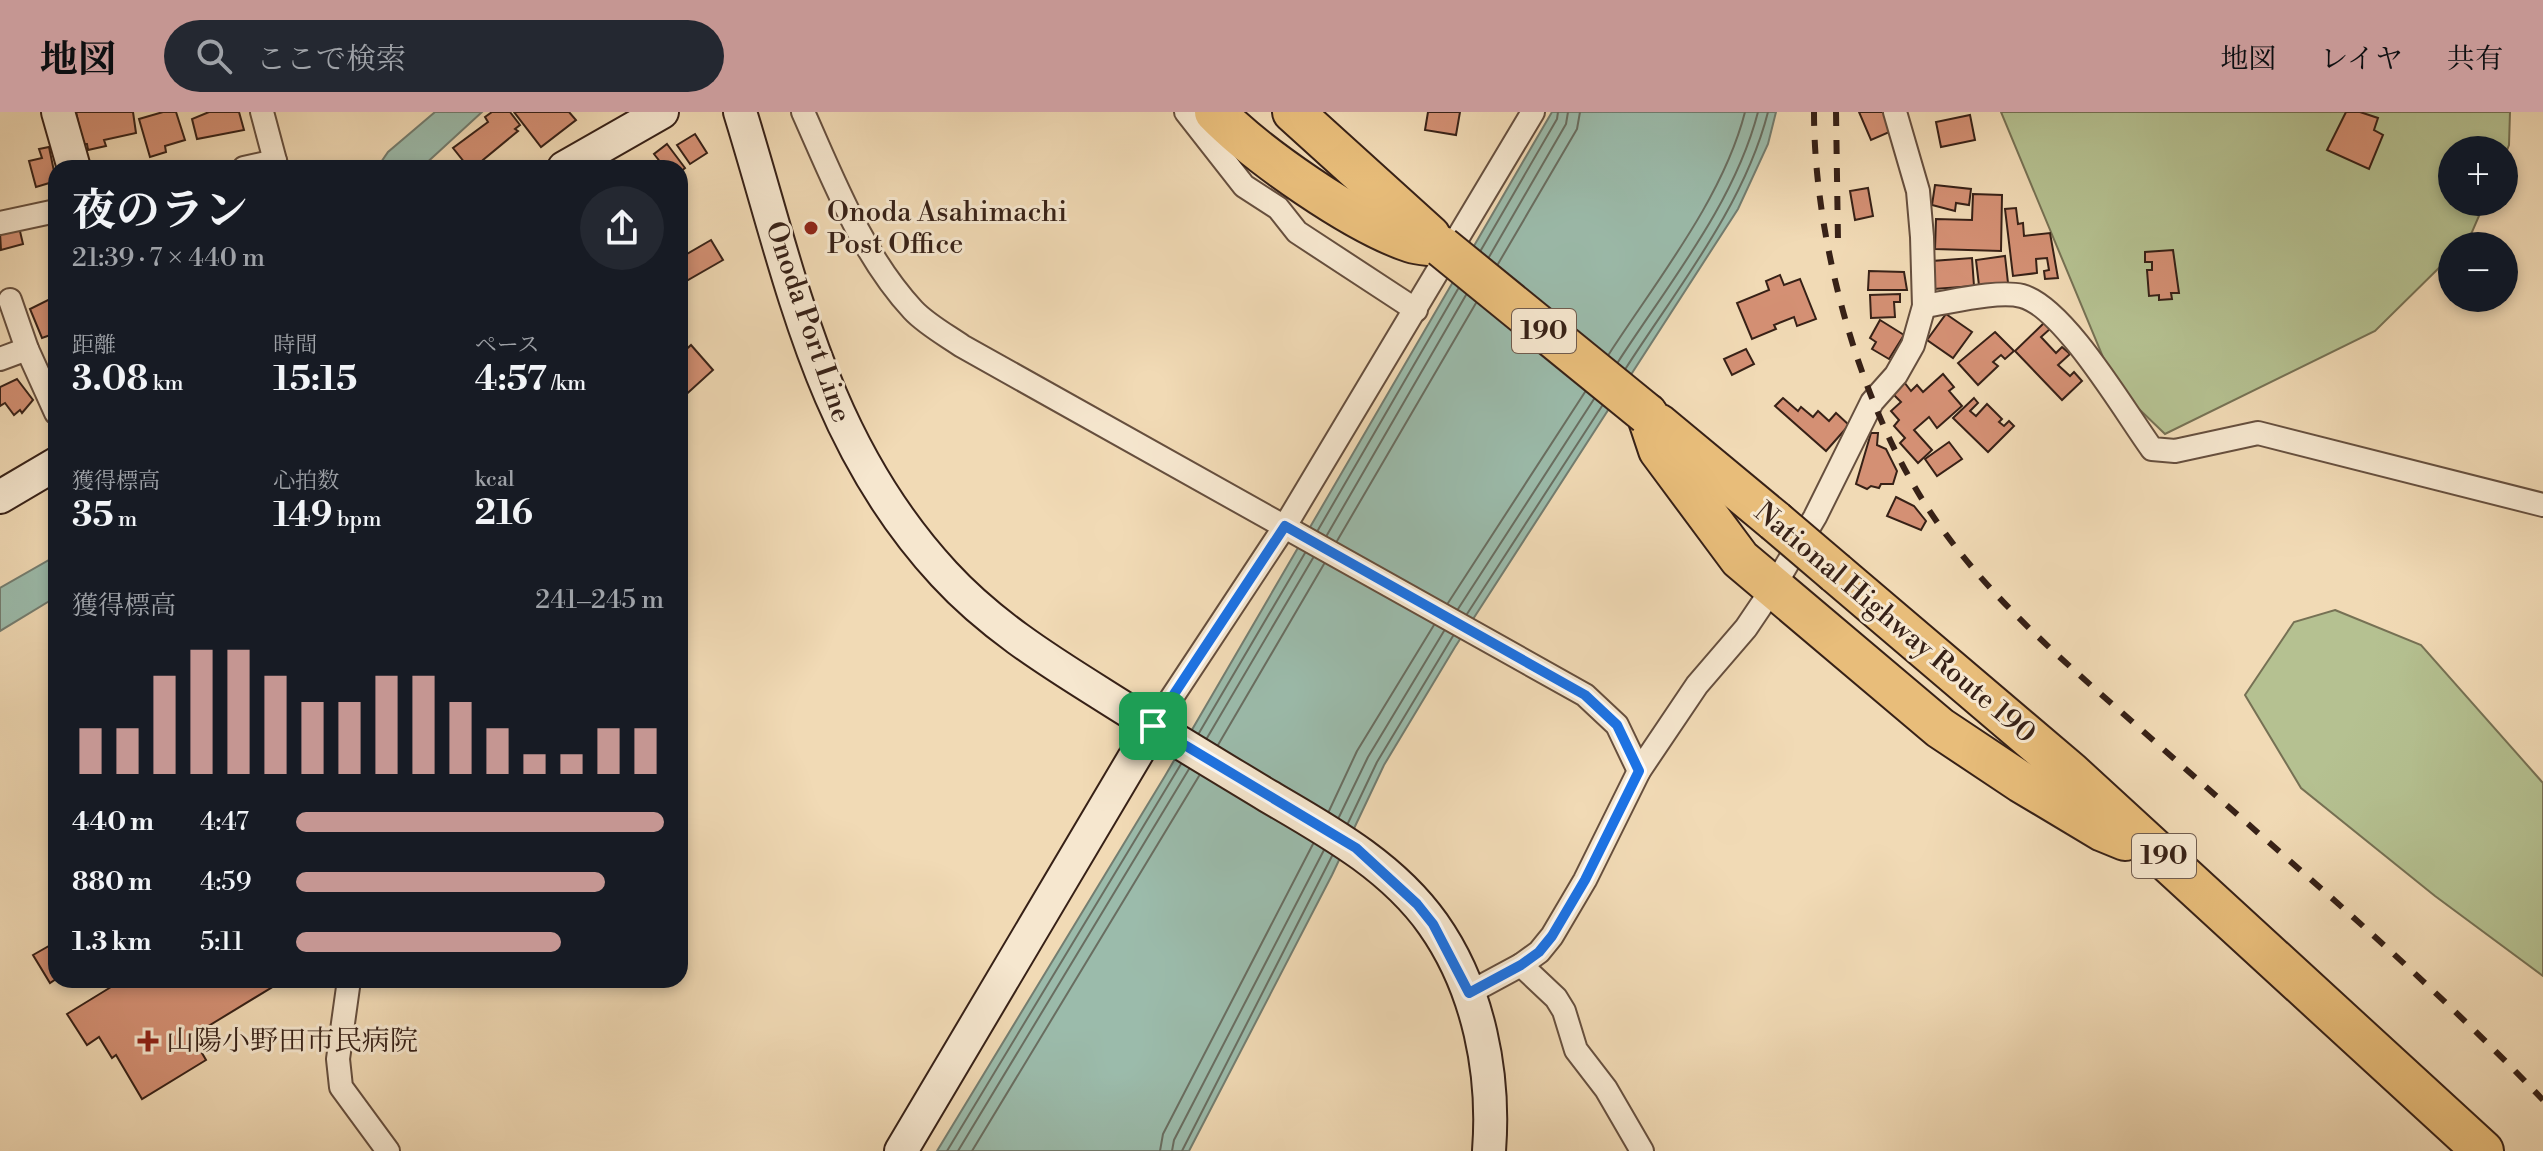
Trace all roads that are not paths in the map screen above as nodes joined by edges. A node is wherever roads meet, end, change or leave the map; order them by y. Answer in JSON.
{"nodes":[{"id":1,"x":58,"y":112,"type":"edge"},
{"id":2,"x":262,"y":112,"type":"edge"},
{"id":3,"x":662,"y":112,"type":"edge"},
{"id":4,"x":740,"y":112,"type":"edge"},
{"id":5,"x":803,"y":112,"type":"edge"},
{"id":6,"x":1186,"y":112,"type":"edge"},
{"id":7,"x":1215,"y":112,"type":"edge"},
{"id":8,"x":1293,"y":112,"type":"edge"},
{"id":9,"x":1533,"y":112,"type":"edge"},
{"id":10,"x":1895,"y":112,"type":"edge"},
{"id":11,"x":72,"y":160,"type":"edge"},
{"id":12,"x":275,"y":160,"type":"edge"},
{"id":13,"x":578,"y":160,"type":"edge"},
{"id":14,"x":48,"y":213,"type":"edge"},
{"id":15,"x":0,"y":223,"type":"edge"},
{"id":16,"x":1442,"y":247,"type":"junction"},
{"id":17,"x":10,"y":300,"type":"dead end"},
{"id":18,"x":1924,"y":306,"type":"junction"},
{"id":19,"x":1416,"y":310,"type":"junction"},
{"id":20,"x":27,"y":349,"type":"junction"},
{"id":21,"x":0,"y":359,"type":"edge"},
{"id":22,"x":48,"y":395,"type":"edge"},
{"id":23,"x":1647,"y":414,"type":"junction"},
{"id":24,"x":48,"y":469,"type":"edge"},
{"id":25,"x":0,"y":497,"type":"edge"},
{"id":26,"x":2543,"y":505,"type":"edge"},
{"id":27,"x":1292,"y":530,"type":"junction"},
{"id":28,"x":1773,"y":588,"type":"junction"},
{"id":29,"x":1162,"y":732,"type":"junction"},
{"id":30,"x":1639,"y":771,"type":"junction"},
{"id":31,"x":2164,"y":856,"type":"junction"},
{"id":32,"x":1521,"y":965,"type":"junction"},
{"id":33,"x":348,"y":988,"type":"edge"},
{"id":34,"x":1469,"y":993,"type":"junction"},
{"id":35,"x":388,"y":1151,"type":"edge"},
{"id":36,"x":901,"y":1151,"type":"edge"},
{"id":37,"x":1489,"y":1151,"type":"edge"},
{"id":38,"x":1642,"y":1151,"type":"edge"},
{"id":39,"x":2483,"y":1151,"type":"edge"}],
"edges":[{"from":1,"to":11,"type":"main road"},
{"from":2,"to":12,"type":"street"},
{"from":3,"to":13,"type":"main road"},
{"from":4,"to":29,"type":"main road","name":"Onoda Port Line"},
{"from":5,"to":27,"type":"street"},
{"from":6,"to":19,"type":"street"},
{"from":7,"to":16,"type":"highway"},
{"from":8,"to":16,"type":"highway","name":"National Highway Route 190","number":"190"},
{"from":9,"to":19,"type":"street"},
{"from":10,"to":18,"type":"street"},
{"from":14,"to":15,"type":"street"},
{"from":16,"to":23,"type":"highway","name":"National Highway Route 190","number":"190","bridge":true},
{"from":17,"to":20,"type":"street"},
{"from":18,"to":26,"type":"street"},
{"from":18,"to":28,"type":"street"},
{"from":19,"to":27,"type":"street"},
{"from":20,"to":21,"type":"street"},
{"from":20,"to":22,"type":"street"},
{"from":23,"to":28,"type":"highway"},
{"from":23,"to":31,"type":"highway","name":"National Highway Route 190","number":"190","bridge":true},
{"from":24,"to":25,"type":"main road"},
{"from":27,"to":29,"type":"street"},
{"from":27,"to":30,"type":"street"},
{"from":28,"to":30,"type":"street"},
{"from":28,"to":31,"type":"highway"},
{"from":29,"to":34,"type":"main road","name":"Onoda Port Line"},
{"from":29,"to":36,"type":"main road"},
{"from":30,"to":32,"type":"street"},
{"from":31,"to":39,"type":"highway","name":"National Highway Route 190","number":"190"},
{"from":32,"to":34,"type":"street"},
{"from":32,"to":38,"type":"street"},
{"from":33,"to":35,"type":"street"},
{"from":34,"to":37,"type":"main road","name":"Onoda Port Line"}]}
